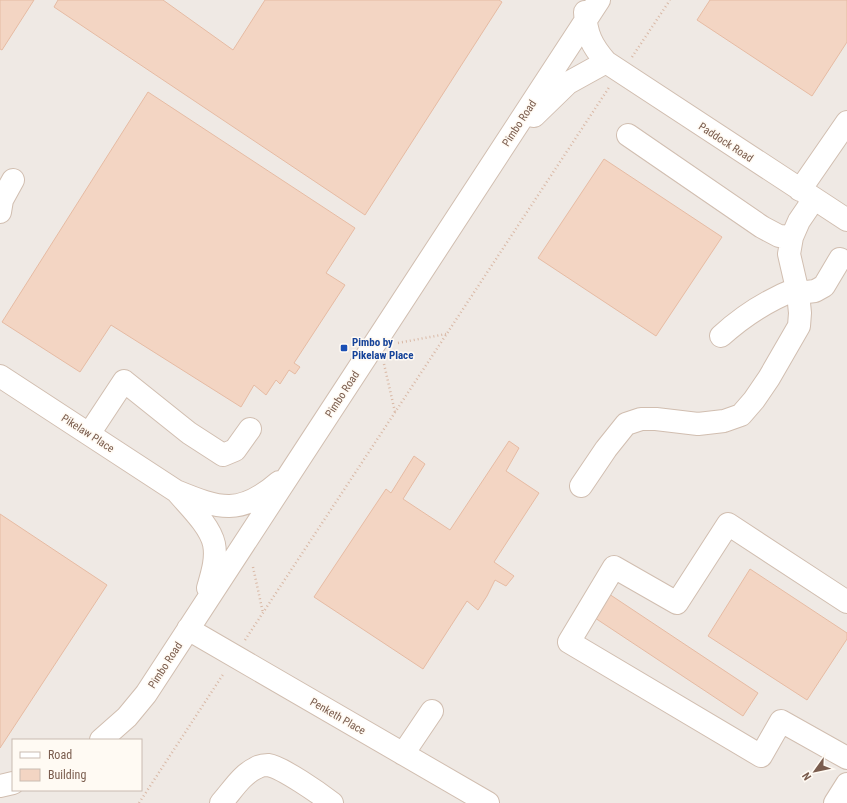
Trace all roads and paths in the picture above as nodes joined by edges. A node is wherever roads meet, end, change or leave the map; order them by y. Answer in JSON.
{"nodes":[{"id":1,"x":599,"y":0,"type":"edge"},
{"id":2,"x":670,"y":0,"type":"edge"},
{"id":3,"x":585,"y":10,"type":"edge"},
{"id":4,"x":613,"y":67,"type":"junction"},
{"id":5,"x":847,"y":122,"type":"edge"},
{"id":6,"x":628,"y":135,"type":"dead end"},
{"id":7,"x":500,"y":154,"type":"junction"},
{"id":8,"x":13,"y":180,"type":"dead end"},
{"id":9,"x":807,"y":194,"type":"junction"},
{"id":10,"x":0,"y":212,"type":"edge"},
{"id":11,"x":847,"y":220,"type":"edge"},
{"id":12,"x":792,"y":237,"type":"junction"},
{"id":13,"x":840,"y":259,"type":"dead end"},
{"id":14,"x":797,"y":291,"type":"junction"},
{"id":15,"x":446,"y":334,"type":"junction"},
{"id":16,"x":721,"y":336,"type":"dead end"},
{"id":17,"x":394,"y":344,"type":"dead end"},
{"id":18,"x":384,"y":360,"type":"dead end"},
{"id":19,"x":0,"y":376,"type":"edge"},
{"id":20,"x":395,"y":412,"type":"junction"},
{"id":21,"x":250,"y":429,"type":"dead end"},
{"id":22,"x":90,"y":434,"type":"junction"},
{"id":23,"x":298,"y":460,"type":"junction"},
{"id":24,"x":581,"y":486,"type":"dead end"},
{"id":25,"x":176,"y":491,"type":"junction"},
{"id":26,"x":243,"y":545,"type":"junction"},
{"id":27,"x":847,"y":602,"type":"edge"},
{"id":28,"x":263,"y":613,"type":"junction"},
{"id":29,"x":192,"y":622,"type":"junction"},
{"id":30,"x":235,"y":656,"type":"junction"},
{"id":31,"x":432,"y":711,"type":"dead end"},
{"id":32,"x":102,"y":739,"type":"edge"},
{"id":33,"x":403,"y":754,"type":"junction"},
{"id":34,"x":847,"y":758,"type":"edge"},
{"id":35,"x":12,"y":783,"type":"edge"},
{"id":36,"x":847,"y":784,"type":"edge"},
{"id":37,"x":0,"y":786,"type":"edge"},
{"id":38,"x":139,"y":803,"type":"edge"},
{"id":39,"x":221,"y":803,"type":"edge"},
{"id":40,"x":332,"y":803,"type":"edge"},
{"id":41,"x":488,"y":803,"type":"edge"},
{"id":42,"x":835,"y":803,"type":"edge"}],
"edges":[{"from":1,"to":3,"type":"street","name":"Pimbo Road"},
{"from":2,"to":4,"type":"path"},
{"from":3,"to":4,"type":"street","name":"Paddock Road"},
{"from":3,"to":7,"type":"street","name":"Pimbo Road"},
{"from":4,"to":7,"type":"street"},
{"from":4,"to":9,"type":"street","name":"Paddock Road"},
{"from":4,"to":15,"type":"path"},
{"from":5,"to":9,"type":"street"},
{"from":6,"to":12,"type":"street"},
{"from":7,"to":23,"type":"street","name":"Pimbo Road"},
{"from":8,"to":10,"type":"street"},
{"from":9,"to":11,"type":"street","name":"Paddock Road"},
{"from":9,"to":12,"type":"street"},
{"from":12,"to":14,"type":"street"},
{"from":13,"to":14,"type":"street"},
{"from":14,"to":16,"type":"street"},
{"from":14,"to":24,"type":"street"},
{"from":15,"to":17,"type":"path"},
{"from":15,"to":20,"type":"path"},
{"from":18,"to":20,"type":"path"},
{"from":19,"to":22,"type":"street","name":"Pikelaw Place"},
{"from":20,"to":28,"type":"path"},
{"from":21,"to":22,"type":"street"},
{"from":22,"to":25,"type":"street","name":"Pikelaw Place"},
{"from":23,"to":25,"type":"street","name":"Pikelaw Place"},
{"from":23,"to":26,"type":"street","name":"Pimbo Road"},
{"from":25,"to":29,"type":"street","name":"Pikelaw Place"},
{"from":26,"to":28,"type":"path"},
{"from":26,"to":29,"type":"street","name":"Pimbo Road"},
{"from":27,"to":34,"type":"street"},
{"from":28,"to":30,"type":"path"},
{"from":29,"to":30,"type":"street","name":"Penketh Place"},
{"from":29,"to":32,"type":"street","name":"Pimbo Road"},
{"from":30,"to":33,"type":"street","name":"Penketh Place"},
{"from":30,"to":38,"type":"path"},
{"from":31,"to":33,"type":"street"},
{"from":33,"to":41,"type":"street","name":"Penketh Place"},
{"from":35,"to":37,"type":"street"},
{"from":36,"to":42,"type":"street"},
{"from":39,"to":40,"type":"street"}]}
